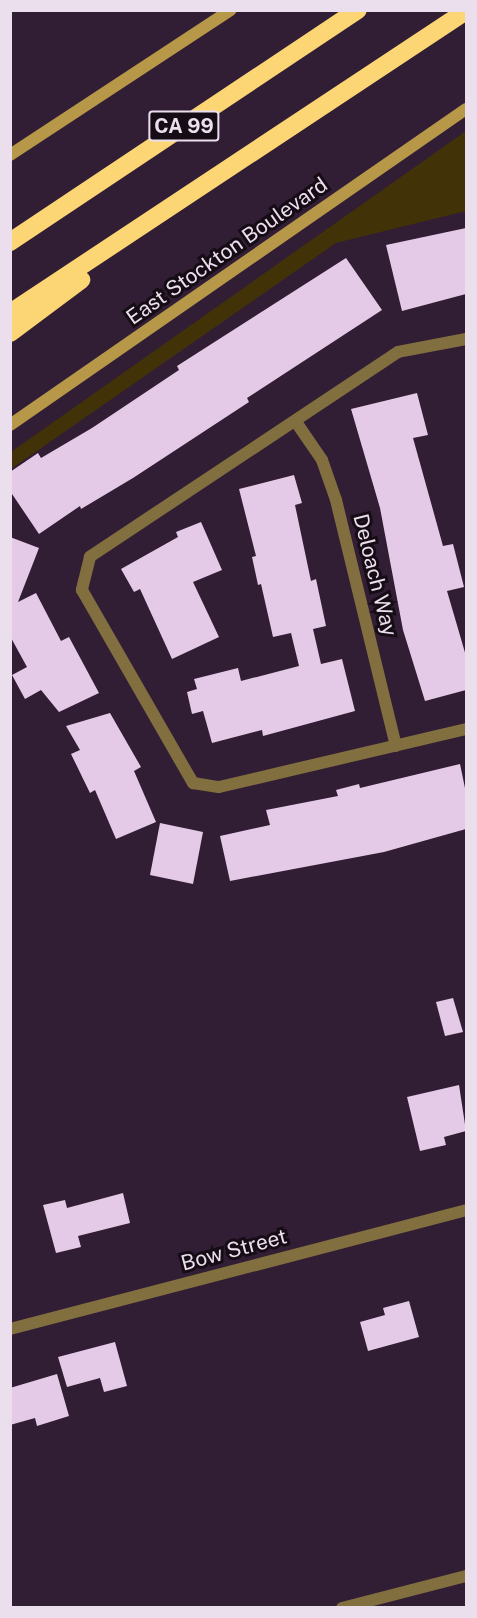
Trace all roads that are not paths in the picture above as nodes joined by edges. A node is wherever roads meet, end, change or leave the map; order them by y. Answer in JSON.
{"nodes":[{"id":1,"x":231,"y":10,"type":"edge"},
{"id":2,"x":358,"y":10,"type":"edge"},
{"id":3,"x":466,"y":11,"type":"edge"},
{"id":4,"x":466,"y":109,"type":"edge"},
{"id":5,"x":10,"y":155,"type":"edge"},
{"id":6,"x":224,"y":174,"type":"junction"},
{"id":7,"x":10,"y":242,"type":"edge"},
{"id":8,"x":10,"y":313,"type":"edge"},
{"id":9,"x":10,"y":333,"type":"edge"},
{"id":10,"x":466,"y":339,"type":"edge"},
{"id":11,"x":296,"y":422,"type":"junction"},
{"id":12,"x":10,"y":425,"type":"edge"},
{"id":13,"x":466,"y":729,"type":"edge"},
{"id":14,"x":396,"y":746,"type":"junction"},
{"id":15,"x":466,"y":1210,"type":"edge"},
{"id":16,"x":10,"y":1329,"type":"edge"},
{"id":17,"x":466,"y":1576,"type":"edge"},
{"id":18,"x":342,"y":1608,"type":"edge"}],
"edges":[{"from":1,"to":5,"type":"street"},
{"from":2,"to":7,"type":"highway","number":"CA 99"},
{"from":3,"to":6,"type":"highway","number":"CA 99"},
{"from":4,"to":12,"type":"street","name":"East Stockton Boulevard"},
{"from":6,"to":8,"type":"highway","number":"CA 99"},
{"from":6,"to":9,"type":"highway"},
{"from":10,"to":11,"type":"street"},
{"from":11,"to":14,"type":"street","name":"Deloach Way"},
{"from":11,"to":14,"type":"street"},
{"from":13,"to":14,"type":"street"},
{"from":15,"to":16,"type":"street","name":"Bow Street"},
{"from":17,"to":18,"type":"street"}]}
